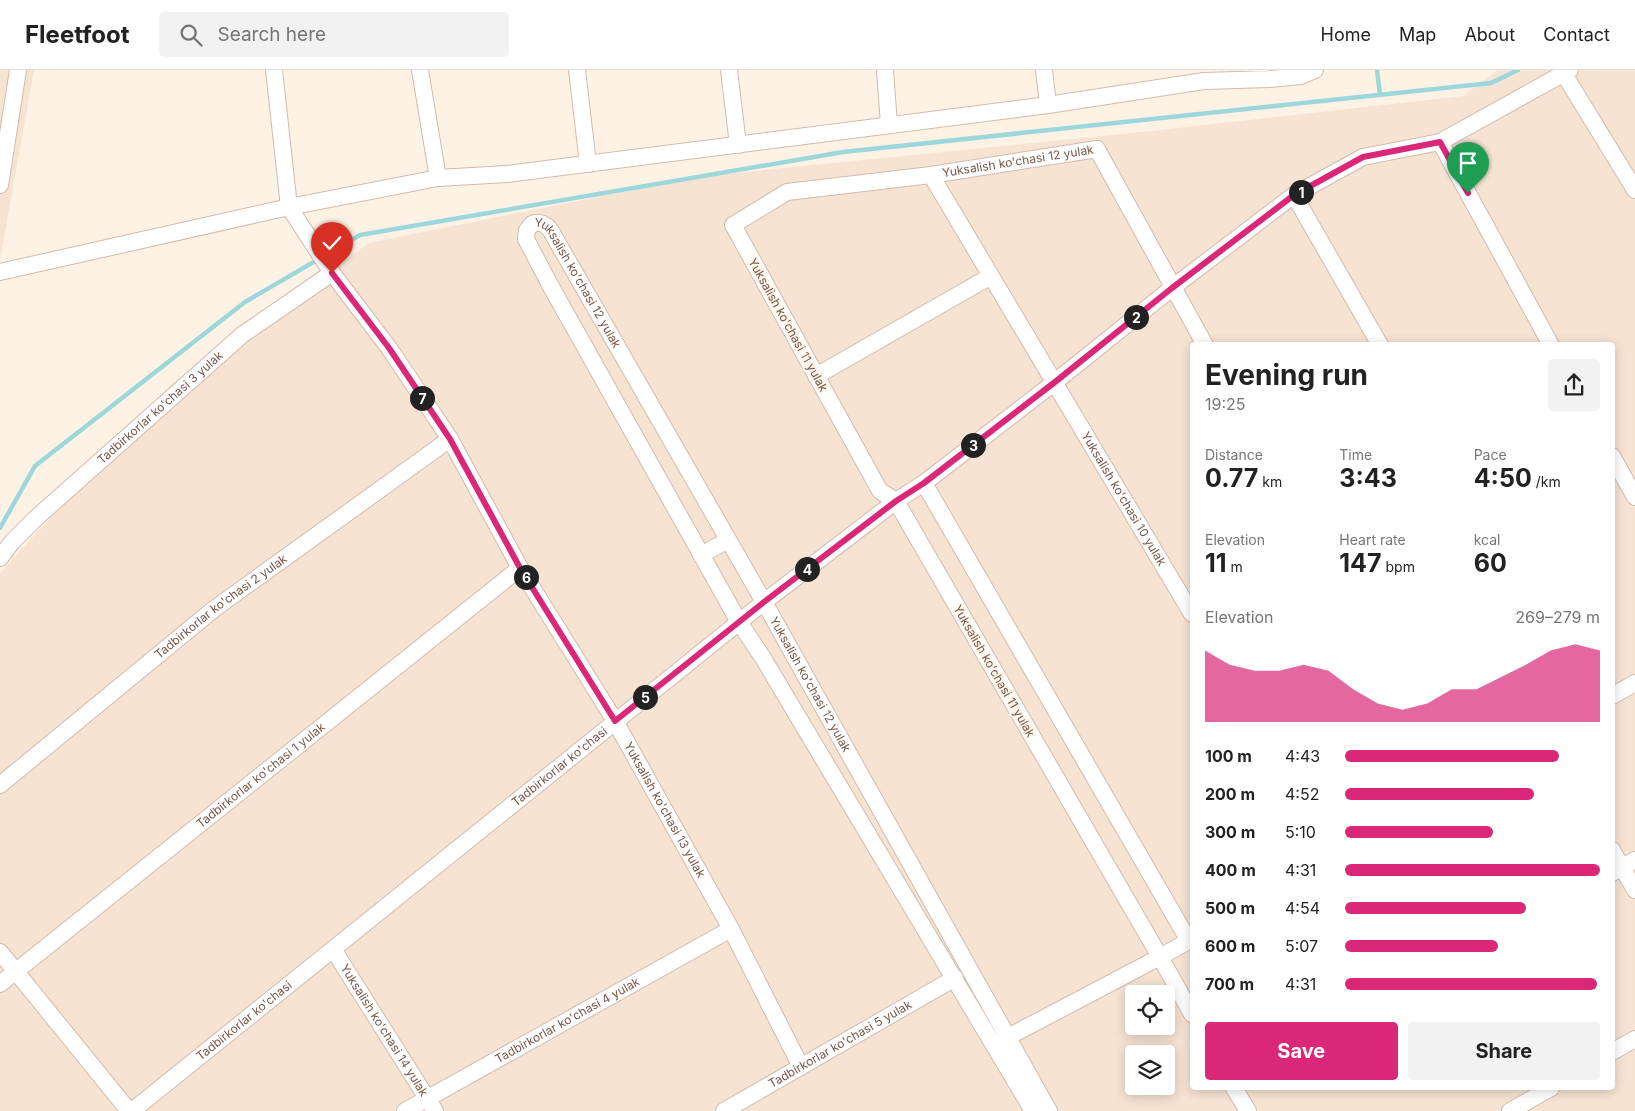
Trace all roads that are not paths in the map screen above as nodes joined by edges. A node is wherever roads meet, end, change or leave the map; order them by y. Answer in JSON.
{"nodes":[{"id":1,"x":18,"y":70,"type":"edge"},
{"id":2,"x":274,"y":70,"type":"edge"},
{"id":3,"x":420,"y":70,"type":"edge"},
{"id":4,"x":576,"y":70,"type":"edge"},
{"id":5,"x":729,"y":70,"type":"edge"},
{"id":6,"x":885,"y":70,"type":"edge"},
{"id":7,"x":1044,"y":70,"type":"edge"},
{"id":8,"x":1315,"y":70,"type":"edge"},
{"id":9,"x":1567,"y":72,"type":"edge"},
{"id":10,"x":1202,"y":76,"type":"edge"},
{"id":11,"x":1048,"y":105,"type":"junction"},
{"id":12,"x":889,"y":124,"type":"junction"},
{"id":13,"x":1440,"y":142,"type":"junction"},
{"id":14,"x":738,"y":145,"type":"junction"},
{"id":15,"x":588,"y":164,"type":"junction"},
{"id":16,"x":931,"y":175,"type":"junction"},
{"id":17,"x":438,"y":178,"type":"junction"},
{"id":18,"x":0,"y":185,"type":"edge"},
{"id":19,"x":1635,"y":190,"type":"edge"},
{"id":20,"x":1294,"y":195,"type":"junction"},
{"id":21,"x":289,"y":207,"type":"junction"},
{"id":22,"x":733,"y":225,"type":"joint"},
{"id":23,"x":328,"y":267,"type":"junction"},
{"id":24,"x":0,"y":272,"type":"edge"},
{"id":25,"x":992,"y":276,"type":"junction"},
{"id":26,"x":1172,"y":288,"type":"junction"},
{"id":27,"x":1203,"y":342,"type":"edge"},
{"id":28,"x":1378,"y":342,"type":"edge"},
{"id":29,"x":1549,"y":342,"type":"edge"},
{"id":30,"x":816,"y":376,"type":"junction"},
{"id":31,"x":1055,"y":382,"type":"junction"},
{"id":32,"x":450,"y":439,"type":"junction"},
{"id":33,"x":1615,"y":461,"type":"edge"},
{"id":34,"x":924,"y":483,"type":"junction"},
{"id":35,"x":1635,"y":497,"type":"edge"},
{"id":36,"x":896,"y":501,"type":"junction"},
{"id":37,"x":728,"y":540,"type":"junction"},
{"id":38,"x":701,"y":555,"type":"junction"},
{"id":39,"x":0,"y":558,"type":"edge"},
{"id":40,"x":520,"y":568,"type":"junction"},
{"id":41,"x":764,"y":602,"type":"junction"},
{"id":42,"x":1190,"y":611,"type":"edge"},
{"id":43,"x":739,"y":622,"type":"junction"},
{"id":44,"x":1635,"y":682,"type":"edge"},
{"id":45,"x":1615,"y":694,"type":"edge"},
{"id":46,"x":615,"y":721,"type":"junction"},
{"id":47,"x":0,"y":785,"type":"edge"},
{"id":48,"x":1615,"y":855,"type":"edge"},
{"id":49,"x":1623,"y":867,"type":"edge"},
{"id":50,"x":1635,"y":890,"type":"edge"},
{"id":51,"x":731,"y":929,"type":"junction"},
{"id":52,"x":1190,"y":938,"type":"edge"},
{"id":53,"x":1190,"y":941,"type":"edge"},
{"id":54,"x":333,"y":949,"type":"junction"},
{"id":55,"x":0,"y":952,"type":"edge"},
{"id":56,"x":1160,"y":958,"type":"junction"},
{"id":57,"x":16,"y":972,"type":"junction"},
{"id":58,"x":954,"y":978,"type":"junction"},
{"id":59,"x":0,"y":984,"type":"edge"},
{"id":60,"x":1190,"y":1010,"type":"edge"},
{"id":61,"x":1635,"y":1039,"type":"edge"},
{"id":62,"x":1002,"y":1042,"type":"junction"},
{"id":63,"x":1615,"y":1050,"type":"edge"},
{"id":64,"x":801,"y":1067,"type":"junction"},
{"id":65,"x":1238,"y":1090,"type":"edge"},
{"id":66,"x":1547,"y":1090,"type":"edge"},
{"id":67,"x":432,"y":1105,"type":"edge"},
{"id":68,"x":131,"y":1111,"type":"edge"},
{"id":69,"x":405,"y":1111,"type":"edge"},
{"id":70,"x":724,"y":1111,"type":"edge"},
{"id":71,"x":1033,"y":1111,"type":"edge"},
{"id":72,"x":1049,"y":1111,"type":"edge"},
{"id":73,"x":1248,"y":1111,"type":"edge"},
{"id":74,"x":1510,"y":1111,"type":"edge"}],
"edges":[{"from":1,"to":18,"type":"street"},
{"from":2,"to":21,"type":"street"},
{"from":3,"to":17,"type":"street"},
{"from":4,"to":15,"type":"street"},
{"from":5,"to":14,"type":"street"},
{"from":6,"to":12,"type":"street"},
{"from":7,"to":11,"type":"street"},
{"from":8,"to":10,"type":"street"},
{"from":9,"to":13,"type":"street","name":"Tadbirkorlar ko'chasi"},
{"from":9,"to":19,"type":"street"},
{"from":10,"to":11,"type":"street"},
{"from":11,"to":12,"type":"street"},
{"from":12,"to":14,"type":"street"},
{"from":13,"to":20,"type":"street","name":"Tadbirkorlar ko'chasi"},
{"from":13,"to":29,"type":"street"},
{"from":14,"to":15,"type":"street"},
{"from":15,"to":17,"type":"street"},
{"from":16,"to":22,"type":"street","name":"Yuksalish ko'chasi 12 yulak"},
{"from":16,"to":25,"type":"street","name":"Yuksalish ko'chasi 12 yulak"},
{"from":16,"to":26,"type":"street","name":"Yuksalish ko'chasi 12 yulak"},
{"from":17,"to":21,"type":"street"},
{"from":20,"to":26,"type":"street","name":"Tadbirkorlar ko'chasi"},
{"from":20,"to":28,"type":"street"},
{"from":21,"to":23,"type":"street","name":"Yuksalish ko'chasi 13 yulak"},
{"from":21,"to":24,"type":"street"},
{"from":22,"to":30,"type":"street","name":"Yuksalish ko'chasi 11 yulak"},
{"from":23,"to":32,"type":"street","name":"Yuksalish ko'chasi 13 yulak"},
{"from":23,"to":39,"type":"street","name":"Tadbirkorlar ko'chasi 3 yulak"},
{"from":25,"to":30,"type":"street"},
{"from":25,"to":31,"type":"street","name":"Yuksalish ko'chasi 12 yulak"},
{"from":26,"to":27,"type":"street"},
{"from":26,"to":31,"type":"street","name":"Tadbirkorlar ko'chasi"},
{"from":30,"to":36,"type":"street","name":"Yuksalish ko'chasi 11 yulak"},
{"from":31,"to":34,"type":"street","name":"Tadbirkorlar ko'chasi"},
{"from":31,"to":42,"type":"street","name":"Yuksalish ko'chasi 10 yulak"},
{"from":32,"to":40,"type":"street","name":"Yuksalish ko'chasi 13 yulak"},
{"from":32,"to":47,"type":"street","name":"Tadbirkorlar ko'chasi 2 yulak"},
{"from":33,"to":35,"type":"street"},
{"from":34,"to":36,"type":"street","name":"Tadbirkorlar ko'chasi"},
{"from":34,"to":52,"type":"street"},
{"from":36,"to":41,"type":"street","name":"Tadbirkorlar ko'chasi"},
{"from":36,"to":56,"type":"street","name":"Yuksalish ko'chasi 11 yulak"},
{"from":37,"to":38,"type":"street"},
{"from":37,"to":38,"type":"street","name":"Yuksalish ko'chasi 12 yulak"},
{"from":37,"to":41,"type":"street","name":"Yuksalish ko'chasi 12 yulak"},
{"from":38,"to":43,"type":"street","name":"Yuksalish ko'chasi 12 yulak"},
{"from":40,"to":46,"type":"street","name":"Yuksalish ko'chasi 13 yulak"},
{"from":40,"to":57,"type":"street","name":"Tadbirkorlar ko'chasi 1 yulak"},
{"from":41,"to":43,"type":"street","name":"Tadbirkorlar ko'chasi"},
{"from":41,"to":62,"type":"street","name":"Yuksalish ko'chasi 12 yulak"},
{"from":43,"to":46,"type":"street","name":"Tadbirkorlar ko'chasi"},
{"from":43,"to":58,"type":"street","name":"Yuksalish ko'chasi 12 yulak"},
{"from":44,"to":45,"type":"street"},
{"from":46,"to":51,"type":"street","name":"Yuksalish ko'chasi 13 yulak"},
{"from":46,"to":54,"type":"street","name":"Tadbirkorlar ko'chasi"},
{"from":48,"to":49,"type":"street"},
{"from":49,"to":50,"type":"street"},
{"from":51,"to":64,"type":"street","name":"Yuksalish ko'chasi 13 yulak"},
{"from":51,"to":67,"type":"street","name":"Tadbirkorlar ko'chasi 4 yulak"},
{"from":53,"to":56,"type":"street"},
{"from":54,"to":67,"type":"street","name":"Yuksalish ko'chasi 14 yulak"},
{"from":54,"to":68,"type":"street","name":"Tadbirkorlar ko'chasi"},
{"from":55,"to":57,"type":"street"},
{"from":56,"to":60,"type":"street","name":"Yuksalish ko'chasi 11 yulak"},
{"from":56,"to":62,"type":"street"},
{"from":57,"to":59,"type":"street","name":"Tadbirkorlar ko'chasi 1 yulak"},
{"from":57,"to":68,"type":"street"},
{"from":58,"to":62,"type":"street","name":"Yuksalish ko'chasi 12 yulak"},
{"from":58,"to":64,"type":"street","name":"Tadbirkorlar ko'chasi 5 yulak"},
{"from":61,"to":63,"type":"street"},
{"from":62,"to":71,"type":"street","name":"Yuksalish ko'chasi 12 yulak"},
{"from":62,"to":72,"type":"street","name":"Yuksalish ko'chasi 12 yulak"},
{"from":64,"to":70,"type":"street","name":"Tadbirkorlar ko'chasi 5 yulak"},
{"from":65,"to":73,"type":"street"},
{"from":66,"to":74,"type":"street"},
{"from":67,"to":69,"type":"street","name":"Tadbirkorlar ko'chasi 4 yulak"}]}
